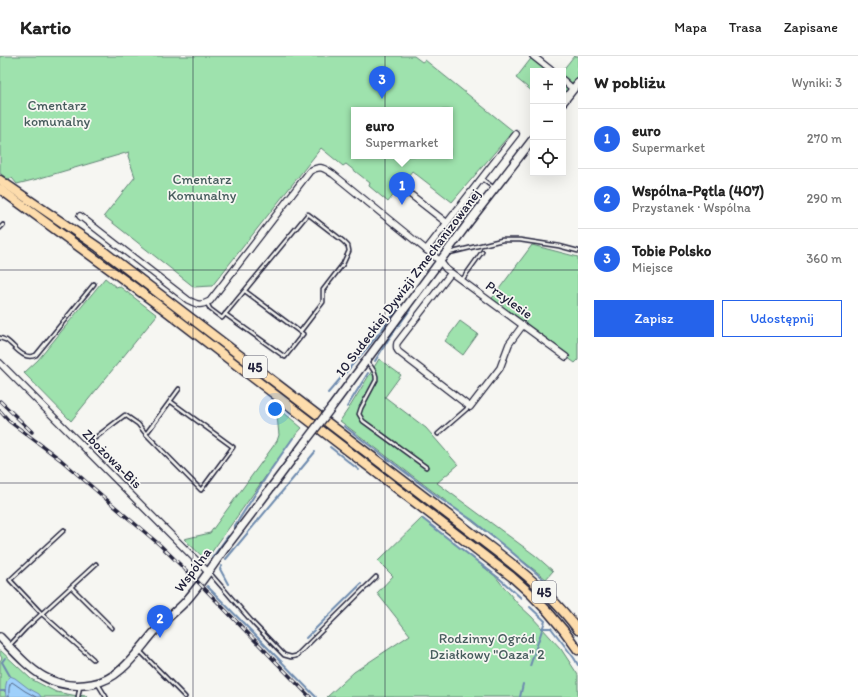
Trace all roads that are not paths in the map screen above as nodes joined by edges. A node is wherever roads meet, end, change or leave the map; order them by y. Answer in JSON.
{"nodes":[{"id":1,"x":533,"y":56,"type":"edge"},
{"id":2,"x":548,"y":68,"type":"edge"},
{"id":3,"x":566,"y":81,"type":"edge"},
{"id":4,"x":576,"y":86,"type":"edge"},
{"id":5,"x":566,"y":98,"type":"edge"},
{"id":6,"x":516,"y":134,"type":"dead end"},
{"id":7,"x":530,"y":144,"type":"edge"},
{"id":8,"x":481,"y":179,"type":"junction"},
{"id":9,"x":0,"y":180,"type":"edge"},
{"id":10,"x":495,"y":188,"type":"junction"},
{"id":11,"x":0,"y":189,"type":"edge"},
{"id":12,"x":406,"y":191,"type":"dead end"},
{"id":13,"x":80,"y":216,"type":"dead end"},
{"id":14,"x":446,"y":223,"type":"junction"},
{"id":15,"x":426,"y":250,"type":"junction"},
{"id":16,"x":578,"y":251,"type":"edge"},
{"id":17,"x":482,"y":252,"type":"dead end"},
{"id":18,"x":445,"y":254,"type":"junction"},
{"id":19,"x":440,"y":261,"type":"junction"},
{"id":20,"x":451,"y":273,"type":"junction"},
{"id":21,"x":461,"y":280,"type":"junction"},
{"id":22,"x":94,"y":284,"type":"dead end"},
{"id":23,"x":245,"y":291,"type":"junction"},
{"id":24,"x":206,"y":303,"type":"junction"},
{"id":25,"x":225,"y":314,"type":"junction"},
{"id":26,"x":523,"y":325,"type":"junction"},
{"id":27,"x":300,"y":332,"type":"junction"},
{"id":28,"x":0,"y":338,"type":"edge"},
{"id":29,"x":566,"y":357,"type":"dead end"},
{"id":30,"x":366,"y":360,"type":"junction"},
{"id":31,"x":0,"y":362,"type":"edge"},
{"id":32,"x":179,"y":389,"type":"dead end"},
{"id":33,"x":170,"y":401,"type":"junction"},
{"id":34,"x":470,"y":406,"type":"junction"},
{"id":35,"x":146,"y":434,"type":"junction"},
{"id":36,"x":438,"y":434,"type":"dead end"},
{"id":37,"x":305,"y":442,"type":"joint"},
{"id":38,"x":85,"y":448,"type":"junction"},
{"id":39,"x":426,"y":467,"type":"dead end"},
{"id":40,"x":64,"y":530,"type":"dead end"},
{"id":41,"x":96,"y":564,"type":"dead end"},
{"id":42,"x":208,"y":572,"type":"junction"},
{"id":43,"x":376,"y":577,"type":"dead end"},
{"id":44,"x":71,"y":587,"type":"junction"},
{"id":45,"x":42,"y":614,"type":"junction"},
{"id":46,"x":112,"y":628,"type":"dead end"},
{"id":47,"x":578,"y":630,"type":"edge"},
{"id":48,"x":0,"y":637,"type":"edge"},
{"id":49,"x":9,"y":647,"type":"junction"},
{"id":50,"x":139,"y":650,"type":"junction"},
{"id":51,"x":578,"y":650,"type":"edge"},
{"id":52,"x":93,"y":659,"type":"dead end"},
{"id":53,"x":98,"y":683,"type":"junction"},
{"id":54,"x":80,"y":686,"type":"junction"},
{"id":55,"x":78,"y":697,"type":"edge"},
{"id":56,"x":106,"y":697,"type":"edge"},
{"id":57,"x":185,"y":697,"type":"edge"}],
"edges":[{"from":1,"to":2,"type":"street"},
{"from":3,"to":4,"type":"street"},
{"from":4,"to":5,"type":"street"},
{"from":6,"to":8,"type":"street"},
{"from":7,"to":10,"type":"street","name":"10 Sudeckiej Dywizji Zmechanizowanej"},
{"from":8,"to":10,"type":"lane"},
{"from":8,"to":14,"type":"street"},
{"from":9,"to":47,"type":"main road","number":"45"},
{"from":10,"to":18,"type":"street","name":"10 Sudeckiej Dywizji Zmechanizowanej"},
{"from":11,"to":51,"type":"main road","number":"45"},
{"from":12,"to":14,"type":"street"},
{"from":13,"to":24,"type":"street"},
{"from":14,"to":15,"type":"street"},
{"from":15,"to":19,"type":"street","name":"Przylesie"},
{"from":15,"to":24,"type":"street","name":"Przylesie"},
{"from":16,"to":18,"type":"lane"},
{"from":17,"to":21,"type":"lane"},
{"from":18,"to":19,"type":"street","name":"10 Sudeckiej Dywizji Zmechanizowanej"},
{"from":19,"to":20,"type":"street","name":"Przylesie"},
{"from":19,"to":30,"type":"street","name":"10 Sudeckiej Dywizji Zmechanizowanej"},
{"from":20,"to":21,"type":"street","name":"Przylesie"},
{"from":20,"to":34,"type":"street"},
{"from":21,"to":26,"type":"street","name":"Przylesie"},
{"from":22,"to":28,"type":"lane"},
{"from":23,"to":25,"type":"lane"},
{"from":23,"to":27,"type":"lane"},
{"from":23,"to":27,"type":"lane"},
{"from":24,"to":25,"type":"lane"},
{"from":25,"to":27,"type":"lane"},
{"from":26,"to":29,"type":"street","name":"Przylesie"},
{"from":26,"to":34,"type":"street"},
{"from":30,"to":37,"type":"street","name":"10 Sudeckiej Dywizji Zmechanizowanej","bridge":true},
{"from":30,"to":39,"type":"lane"},
{"from":31,"to":38,"type":"street","name":"Zbożowa-Bis"},
{"from":32,"to":33,"type":"lane"},
{"from":33,"to":35,"type":"lane"},
{"from":33,"to":35,"type":"lane"},
{"from":34,"to":36,"type":"lane"},
{"from":35,"to":38,"type":"lane"},
{"from":37,"to":42,"type":"street","name":"Wspólna"},
{"from":38,"to":42,"type":"street","name":"Zbożowa-Bis"},
{"from":40,"to":45,"type":"lane"},
{"from":41,"to":44,"type":"lane"},
{"from":42,"to":43,"type":"lane"},
{"from":42,"to":50,"type":"street","name":"Wspólna"},
{"from":44,"to":45,"type":"lane"},
{"from":44,"to":46,"type":"lane"},
{"from":45,"to":49,"type":"lane"},
{"from":45,"to":52,"type":"lane"},
{"from":48,"to":49,"type":"street","name":"Wspólna"},
{"from":49,"to":54,"type":"street","name":"Wspólna"},
{"from":50,"to":53,"type":"street","name":"Wspólna"},
{"from":50,"to":57,"type":"lane"},
{"from":53,"to":54,"type":"street","name":"Wspólna"},
{"from":53,"to":56,"type":"lane"},
{"from":54,"to":55,"type":"lane"}]}
